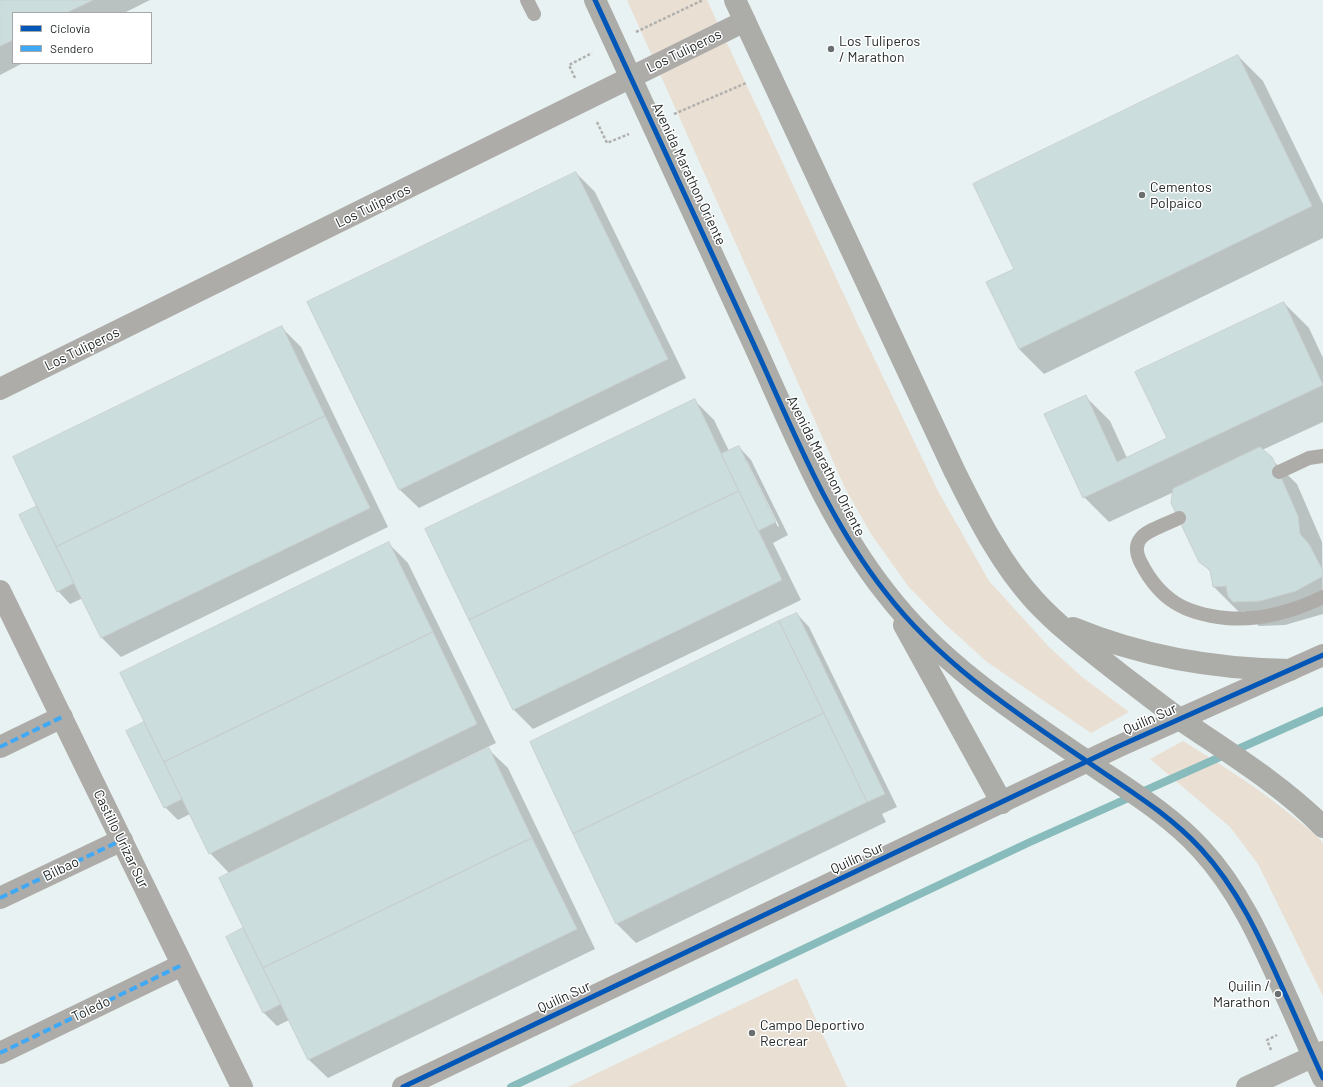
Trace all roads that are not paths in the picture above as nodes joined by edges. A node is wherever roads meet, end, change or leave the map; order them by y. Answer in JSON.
{"nodes":[{"id":1,"x":527,"y":0,"type":"edge"},
{"id":2,"x":595,"y":0,"type":"edge"},
{"id":3,"x":735,"y":0,"type":"edge"},
{"id":4,"x":534,"y":14,"type":"dead end"},
{"id":5,"x":745,"y":21,"type":"junction"},
{"id":6,"x":631,"y":77,"type":"junction"},
{"id":7,"x":0,"y":389,"type":"edge"},
{"id":8,"x":1323,"y":456,"type":"edge"},
{"id":9,"x":1279,"y":472,"type":"dead end"},
{"id":10,"x":1178,"y":518,"type":"dead end"},
{"id":11,"x":0,"y":592,"type":"edge"},
{"id":12,"x":888,"y":596,"type":"junction"},
{"id":13,"x":1323,"y":597,"type":"edge"},
{"id":14,"x":1055,"y":621,"type":"junction"},
{"id":15,"x":1323,"y":655,"type":"edge"},
{"id":16,"x":1290,"y":670,"type":"junction"},
{"id":17,"x":62,"y":717,"type":"junction"},
{"id":18,"x":1180,"y":719,"type":"junction"},
{"id":19,"x":0,"y":747,"type":"edge"},
{"id":20,"x":1087,"y":762,"type":"junction"},
{"id":21,"x":1002,"y":803,"type":"junction"},
{"id":22,"x":1323,"y":827,"type":"edge"},
{"id":23,"x":122,"y":840,"type":"junction"},
{"id":24,"x":0,"y":898,"type":"edge"},
{"id":25,"x":182,"y":965,"type":"junction"},
{"id":26,"x":0,"y":1053,"type":"edge"},
{"id":27,"x":1318,"y":1054,"type":"edge"},
{"id":28,"x":1323,"y":1078,"type":"edge"},
{"id":29,"x":242,"y":1087,"type":"edge"},
{"id":30,"x":403,"y":1087,"type":"edge"},
{"id":31,"x":1246,"y":1087,"type":"edge"}],
"edges":[{"from":1,"to":4,"type":"lane"},
{"from":2,"to":6,"type":"main road","name":"Avenida Marathon Oriente"},
{"from":3,"to":5,"type":"main road"},
{"from":5,"to":6,"type":"street","name":"Los Tuliperos"},
{"from":5,"to":14,"type":"main road"},
{"from":6,"to":7,"type":"street","name":"Los Tuliperos"},
{"from":6,"to":12,"type":"main road","name":"Avenida Marathon Oriente"},
{"from":8,"to":9,"type":"lane"},
{"from":10,"to":13,"type":"lane"},
{"from":11,"to":17,"type":"street","name":"Castillo Urizar Sur"},
{"from":12,"to":20,"type":"main road","name":"Avenida Marathon Oriente"},
{"from":12,"to":21,"type":"main road"},
{"from":14,"to":16,"type":"main road"},
{"from":14,"to":18,"type":"main road"},
{"from":15,"to":16,"type":"street","name":"Quilín Sur"},
{"from":16,"to":18,"type":"street","name":"Quilín Sur"},
{"from":17,"to":19,"type":"street"},
{"from":17,"to":23,"type":"street","name":"Castillo Urizar Sur"},
{"from":18,"to":20,"type":"street","name":"Quilín Sur"},
{"from":18,"to":22,"type":"main road"},
{"from":20,"to":21,"type":"street","name":"Quilín Sur"},
{"from":20,"to":27,"type":"main road","name":"Avenida Marathon Oriente"},
{"from":21,"to":30,"type":"street","name":"Quilín Sur"},
{"from":23,"to":24,"type":"street","name":"Bilbao"},
{"from":23,"to":25,"type":"street","name":"Castillo Urizar Sur"},
{"from":25,"to":26,"type":"street","name":"Toledo"},
{"from":25,"to":29,"type":"street","name":"Castillo Urizar Sur"},
{"from":27,"to":28,"type":"main road","name":"Avenida Marathon Oriente"},
{"from":27,"to":31,"type":"main road"}]}
